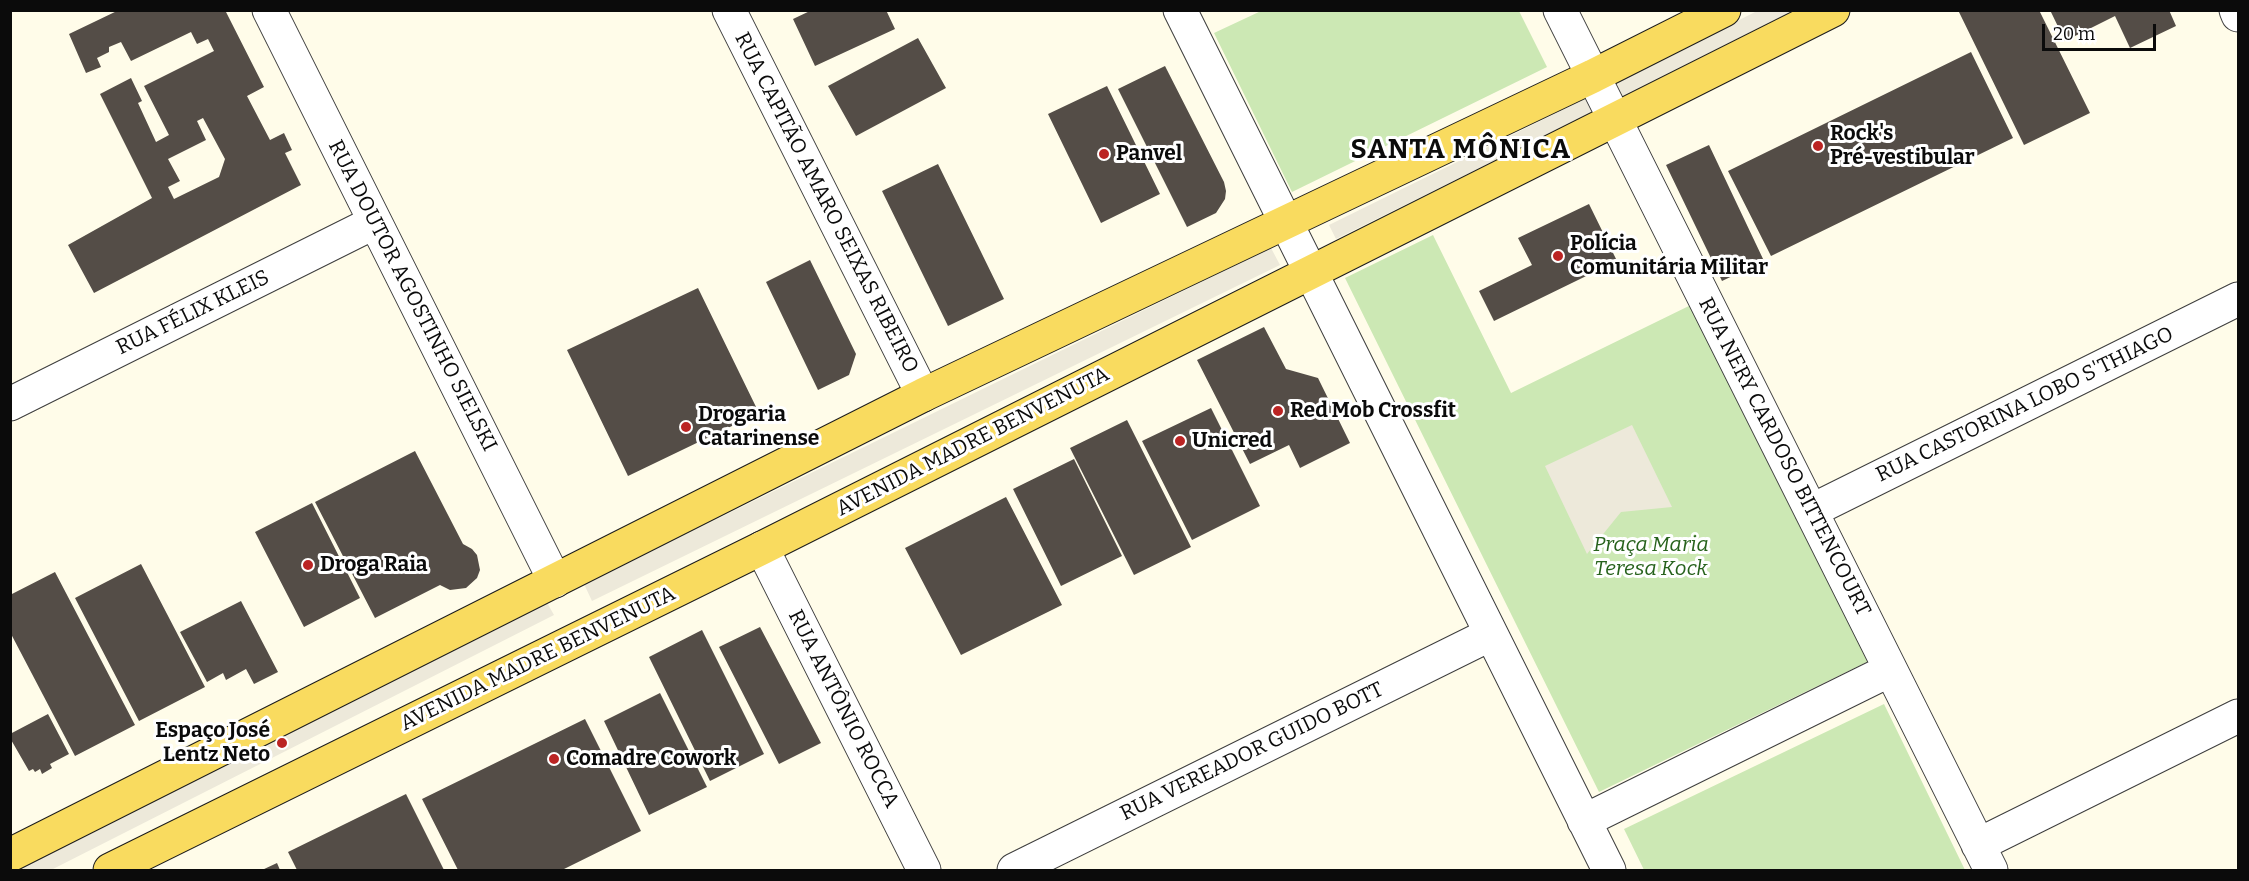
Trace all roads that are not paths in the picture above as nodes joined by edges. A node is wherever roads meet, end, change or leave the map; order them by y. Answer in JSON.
{"nodes":[{"id":1,"x":269,"y":10,"type":"edge"},
{"id":2,"x":729,"y":10,"type":"edge"},
{"id":3,"x":1180,"y":10,"type":"edge"},
{"id":4,"x":1560,"y":10,"type":"edge"},
{"id":5,"x":1724,"y":10,"type":"edge"},
{"id":6,"x":1833,"y":10,"type":"edge"},
{"id":7,"x":1593,"y":76,"type":"junction"},
{"id":8,"x":1615,"y":121,"type":"junction"},
{"id":9,"x":375,"y":222,"type":"junction"},
{"id":10,"x":1284,"y":222,"type":"junction"},
{"id":11,"x":1310,"y":274,"type":"junction"},
{"id":12,"x":2238,"y":299,"type":"edge"},
{"id":13,"x":923,"y":395,"type":"junction"},
{"id":14,"x":10,"y":404,"type":"edge"},
{"id":15,"x":1811,"y":511,"type":"junction"},
{"id":16,"x":762,"y":548,"type":"junction"},
{"id":17,"x":555,"y":581,"type":"junction"},
{"id":18,"x":1491,"y":634,"type":"junction"},
{"id":19,"x":1890,"y":670,"type":"junction"},
{"id":20,"x":2238,"y":716,"type":"edge"},
{"id":21,"x":1584,"y":821,"type":"junction"},
{"id":22,"x":10,"y":855,"type":"edge"},
{"id":23,"x":1985,"y":858,"type":"edge"},
{"id":24,"x":110,"y":870,"type":"edge"},
{"id":25,"x":924,"y":870,"type":"edge"},
{"id":26,"x":1014,"y":870,"type":"edge"},
{"id":27,"x":1609,"y":870,"type":"edge"}],
"edges":[{"from":1,"to":9,"type":"street","name":"RUA DOUTOR AGOSTINHO SIELSKI"},
{"from":2,"to":13,"type":"street","name":"RUA CAPITÃO AMARO SEIXAS RIBEIRO"},
{"from":3,"to":10,"type":"street"},
{"from":4,"to":7,"type":"street","name":"RUA NERY CARDOSO BITTENCOURT"},
{"from":5,"to":7,"type":"main road"},
{"from":6,"to":8,"type":"main road","name":"AVENIDA MADRE BENVENUTA"},
{"from":7,"to":8,"type":"street","name":"RUA NERY CARDOSO BITTENCOURT"},
{"from":7,"to":10,"type":"main road"},
{"from":8,"to":11,"type":"main road","name":"AVENIDA MADRE BENVENUTA"},
{"from":8,"to":15,"type":"street","name":"RUA NERY CARDOSO BITTENCOURT"},
{"from":9,"to":14,"type":"street","name":"RUA FÉLIX KLEIS"},
{"from":9,"to":17,"type":"street","name":"RUA DOUTOR AGOSTINHO SIELSKI"},
{"from":10,"to":11,"type":"street"},
{"from":10,"to":13,"type":"main road"},
{"from":11,"to":16,"type":"main road","name":"AVENIDA MADRE BENVENUTA"},
{"from":11,"to":18,"type":"street"},
{"from":12,"to":15,"type":"street","name":"RUA CASTORINA LOBO S'THIAGO"},
{"from":13,"to":17,"type":"main road"},
{"from":15,"to":19,"type":"street","name":"RUA NERY CARDOSO BITTENCOURT"},
{"from":16,"to":24,"type":"main road","name":"AVENIDA MADRE BENVENUTA"},
{"from":16,"to":25,"type":"street","name":"RUA ANTÔNIO ROCCA"},
{"from":17,"to":22,"type":"main road"},
{"from":18,"to":21,"type":"street"},
{"from":18,"to":26,"type":"street","name":"RUA VEREADOR GUIDO BOTT"},
{"from":19,"to":21,"type":"street"},
{"from":19,"to":23,"type":"street","name":"RUA NERY CARDOSO BITTENCOURT"},
{"from":20,"to":23,"type":"street"},
{"from":21,"to":27,"type":"street"}]}
